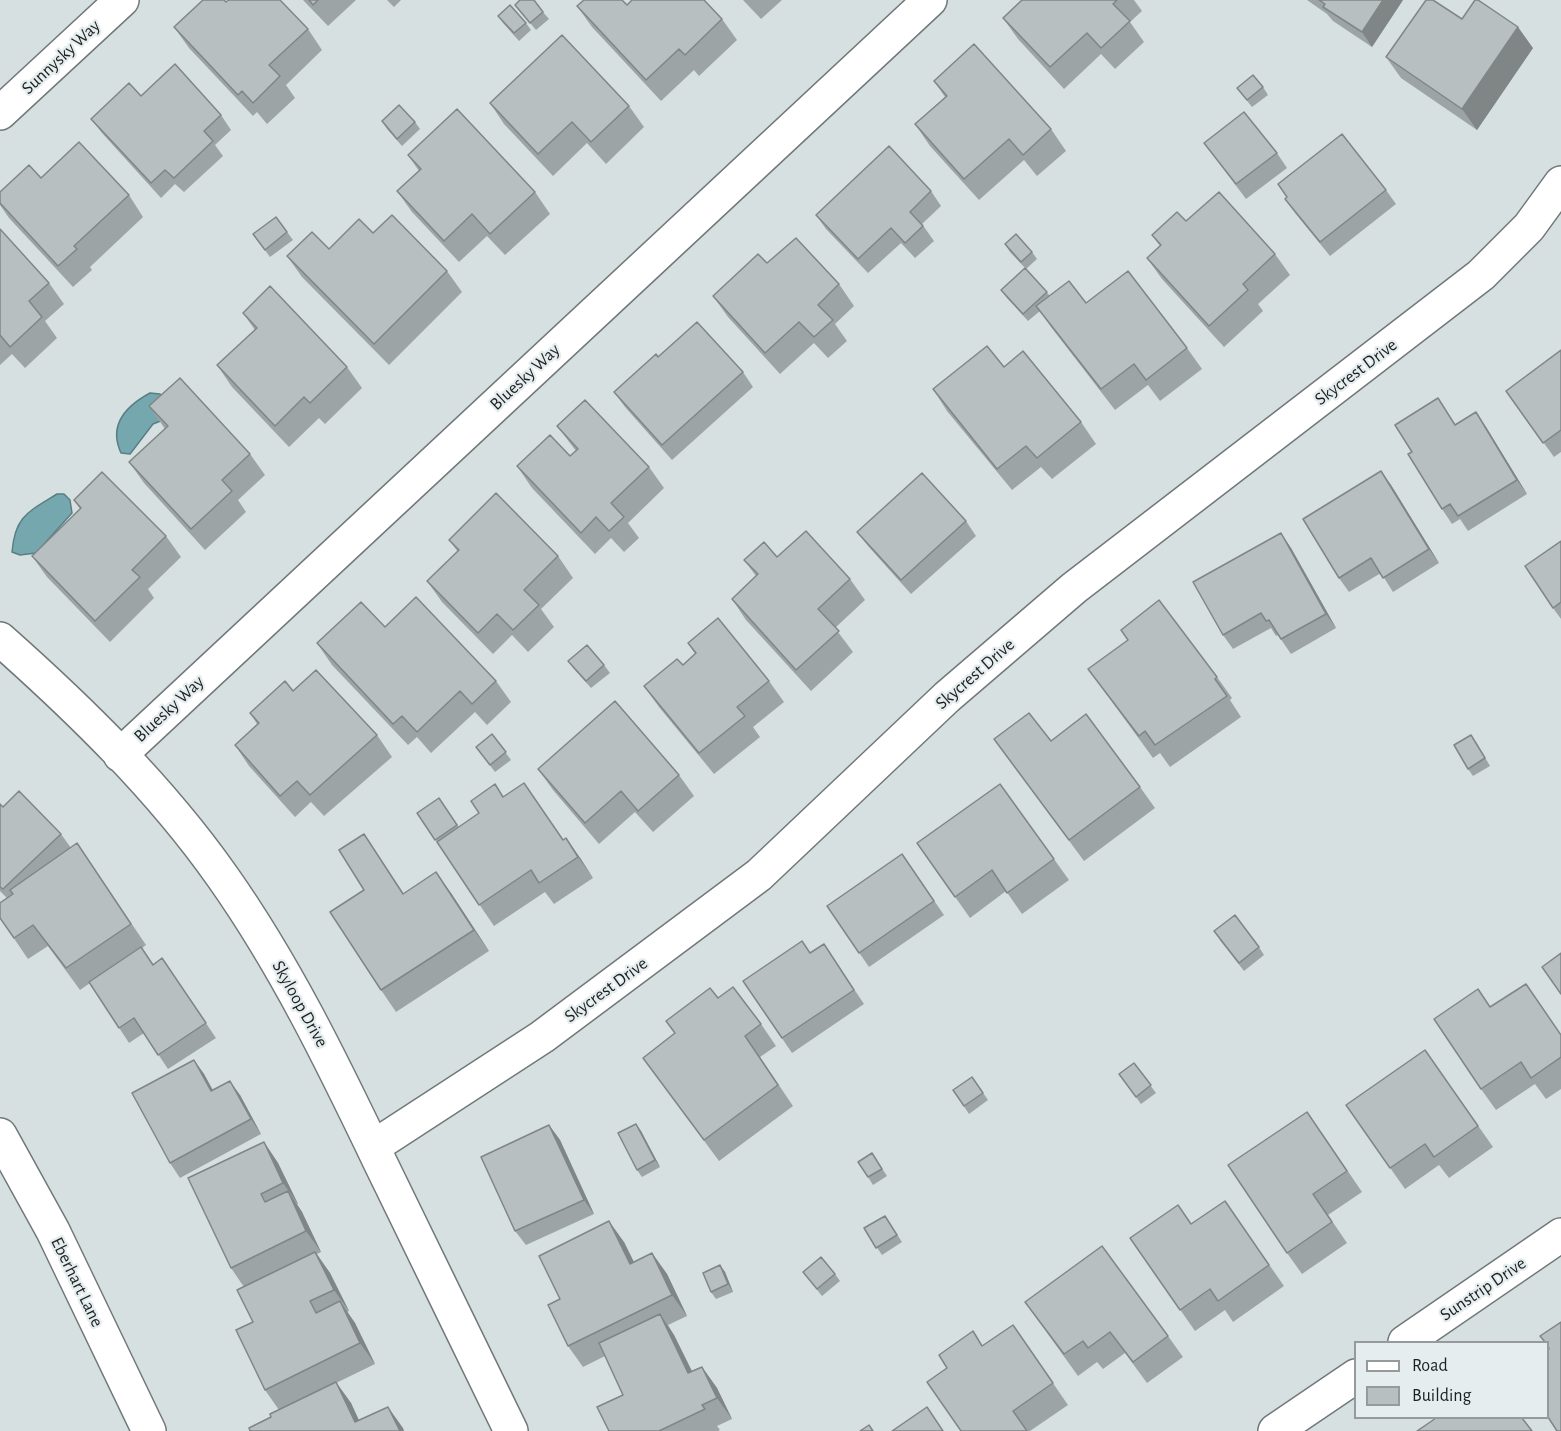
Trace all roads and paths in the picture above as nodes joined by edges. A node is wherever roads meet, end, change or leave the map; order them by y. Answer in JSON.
{"nodes":[{"id":1,"x":122,"y":0,"type":"edge"},
{"id":2,"x":930,"y":0,"type":"edge"},
{"id":3,"x":0,"y":113,"type":"edge"},
{"id":4,"x":1561,"y":183,"type":"edge"},
{"id":5,"x":0,"y":639,"type":"edge"},
{"id":6,"x":120,"y":754,"type":"junction"},
{"id":7,"x":0,"y":1135,"type":"edge"},
{"id":8,"x":373,"y":1147,"type":"junction"},
{"id":9,"x":1561,"y":1235,"type":"edge"},
{"id":10,"x":1406,"y":1341,"type":"edge"},
{"id":11,"x":1354,"y":1377,"type":"edge"},
{"id":12,"x":149,"y":1431,"type":"edge"},
{"id":13,"x":512,"y":1431,"type":"edge"},
{"id":14,"x":1275,"y":1431,"type":"edge"}],
"edges":[{"from":1,"to":3,"type":"street","name":"Sunnysky Way"},
{"from":2,"to":6,"type":"street","name":"Bluesky Way"},
{"from":4,"to":8,"type":"street","name":"Skycrest Drive"},
{"from":5,"to":6,"type":"street","name":"Skyloop Drive"},
{"from":6,"to":8,"type":"street","name":"Skyloop Drive"},
{"from":7,"to":12,"type":"street","name":"Eberhart Lane"},
{"from":8,"to":13,"type":"street","name":"Skyloop Drive"},
{"from":9,"to":10,"type":"street","name":"Sunstrip Drive"},
{"from":11,"to":14,"type":"street"}]}
